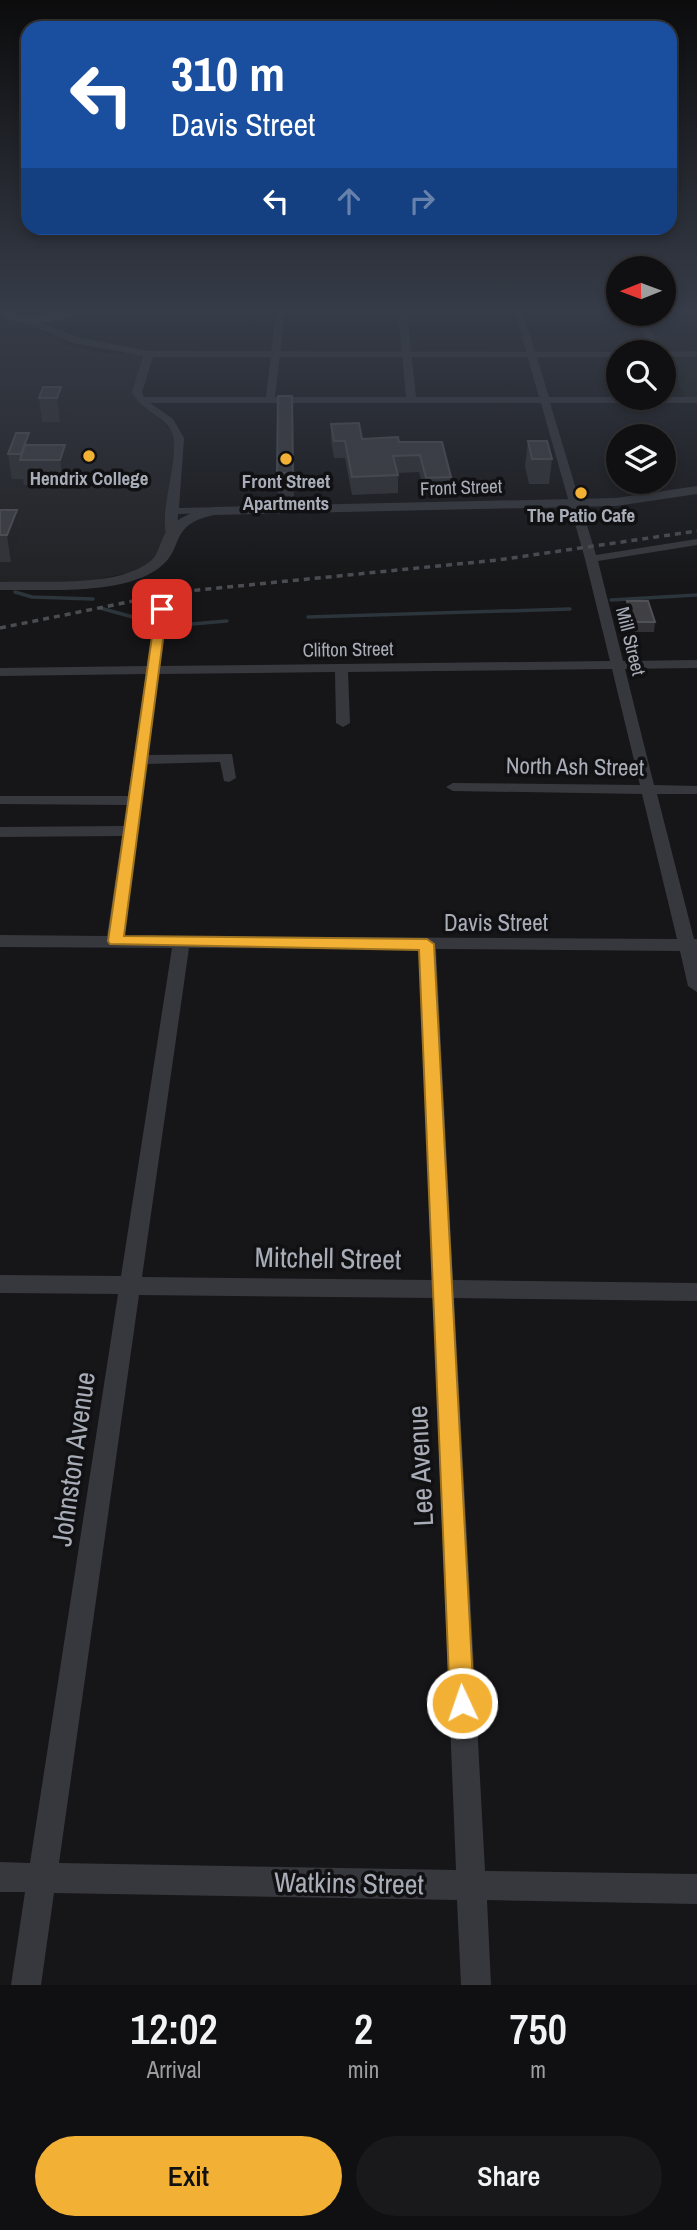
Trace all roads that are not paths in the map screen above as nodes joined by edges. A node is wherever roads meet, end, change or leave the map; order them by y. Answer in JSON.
{"nodes":[{"id":1,"x":141,"y":401,"type":"edge"},
{"id":2,"x":222,"y":401,"type":"edge"},
{"id":3,"x":270,"y":401,"type":"joint"},
{"id":4,"x":322,"y":401,"type":"edge"},
{"id":5,"x":495,"y":401,"type":"edge"},
{"id":6,"x":543,"y":401,"type":"junction"},
{"id":7,"x":599,"y":401,"type":"edge"},
{"id":8,"x":697,"y":490,"type":"edge"},
{"id":9,"x":573,"y":504,"type":"junction"},
{"id":10,"x":172,"y":510,"type":"junction"},
{"id":11,"x":225,"y":510,"type":"junction"},
{"id":12,"x":171,"y":536,"type":"junction"},
{"id":13,"x":697,"y":542,"type":"edge"},
{"id":14,"x":591,"y":559,"type":"junction"},
{"id":15,"x":0,"y":586,"type":"edge"},
{"id":16,"x":162,"y":609,"type":"dead end"},
{"id":17,"x":617,"y":664,"type":"junction"},
{"id":18,"x":697,"y":664,"type":"edge"},
{"id":19,"x":341,"y":668,"type":"junction"},
{"id":20,"x":155,"y":670,"type":"junction"},
{"id":21,"x":0,"y":672,"type":"edge"},
{"id":22,"x":343,"y":723,"type":"dead end"},
{"id":23,"x":141,"y":760,"type":"junction"},
{"id":24,"x":229,"y":778,"type":"dead end"},
{"id":25,"x":453,"y":787,"type":"dead end"},
{"id":26,"x":650,"y":789,"type":"junction"},
{"id":27,"x":697,"y":790,"type":"edge"},
{"id":28,"x":0,"y":800,"type":"edge"},
{"id":29,"x":136,"y":801,"type":"junction"},
{"id":30,"x":131,"y":831,"type":"junction"},
{"id":31,"x":0,"y":832,"type":"edge"},
{"id":32,"x":0,"y":941,"type":"edge"},
{"id":33,"x":115,"y":941,"type":"junction"},
{"id":34,"x":181,"y":942,"type":"junction"},
{"id":35,"x":427,"y":944,"type":"junction"},
{"id":36,"x":692,"y":945,"type":"edge"},
{"id":37,"x":697,"y":986,"type":"edge"},
{"id":38,"x":0,"y":1284,"type":"edge"},
{"id":39,"x":128,"y":1285,"type":"junction"},
{"id":40,"x":441,"y":1289,"type":"junction"},
{"id":41,"x":697,"y":1292,"type":"edge"},
{"id":42,"x":0,"y":1877,"type":"edge"},
{"id":43,"x":43,"y":1878,"type":"junction"},
{"id":44,"x":471,"y":1885,"type":"junction"},
{"id":45,"x":697,"y":1889,"type":"edge"},
{"id":46,"x":26,"y":1985,"type":"edge"},
{"id":47,"x":476,"y":1985,"type":"edge"}],
"edges":[{"from":1,"to":10,"type":"street"},
{"from":2,"to":3,"type":"street"},
{"from":3,"to":4,"type":"street"},
{"from":5,"to":6,"type":"street"},
{"from":6,"to":7,"type":"street"},
{"from":6,"to":9,"type":"street","name":"Mill Street"},
{"from":8,"to":9,"type":"street","name":"Front Street"},
{"from":9,"to":11,"type":"street","name":"Front Street"},
{"from":9,"to":14,"type":"street","name":"Mill Street"},
{"from":10,"to":11,"type":"street","name":"Front Street"},
{"from":10,"to":12,"type":"street"},
{"from":11,"to":12,"type":"street","name":"Front Street"},
{"from":12,"to":15,"type":"street"},
{"from":13,"to":14,"type":"street"},
{"from":14,"to":17,"type":"street","name":"Mill Street"},
{"from":16,"to":20,"type":"street"},
{"from":17,"to":18,"type":"street","name":"Clifton Street"},
{"from":17,"to":19,"type":"street","name":"Clifton Street"},
{"from":17,"to":26,"type":"street","name":"Mill Street"},
{"from":19,"to":20,"type":"street","name":"Clifton Street"},
{"from":19,"to":22,"type":"street"},
{"from":20,"to":21,"type":"street","name":"Clifton Street"},
{"from":20,"to":23,"type":"street"},
{"from":23,"to":24,"type":"street"},
{"from":23,"to":29,"type":"street"},
{"from":25,"to":26,"type":"street","name":"North Ash Street"},
{"from":26,"to":27,"type":"street","name":"North Ash Street"},
{"from":26,"to":36,"type":"street","name":"Mill Street"},
{"from":28,"to":29,"type":"street"},
{"from":29,"to":30,"type":"street"},
{"from":30,"to":31,"type":"street"},
{"from":30,"to":33,"type":"street"},
{"from":32,"to":33,"type":"street","name":"Davis Street"},
{"from":33,"to":34,"type":"street","name":"Davis Street"},
{"from":34,"to":35,"type":"street","name":"Davis Street"},
{"from":34,"to":39,"type":"street","name":"Johnston Avenue"},
{"from":35,"to":36,"type":"street","name":"Davis Street"},
{"from":35,"to":40,"type":"street","name":"Lee Avenue"},
{"from":36,"to":37,"type":"street","name":"Mill Street"},
{"from":38,"to":39,"type":"street","name":"Mitchell Street"},
{"from":39,"to":40,"type":"street","name":"Mitchell Street"},
{"from":39,"to":43,"type":"street","name":"Johnston Avenue"},
{"from":40,"to":41,"type":"street","name":"Mitchell Street"},
{"from":40,"to":44,"type":"street","name":"Lee Avenue"},
{"from":42,"to":43,"type":"street","name":"Watkins Street"},
{"from":43,"to":44,"type":"street","name":"Watkins Street"},
{"from":43,"to":46,"type":"street","name":"Johnston Avenue"},
{"from":44,"to":45,"type":"street","name":"Watkins Street"},
{"from":44,"to":47,"type":"street","name":"Lee Avenue"}]}
